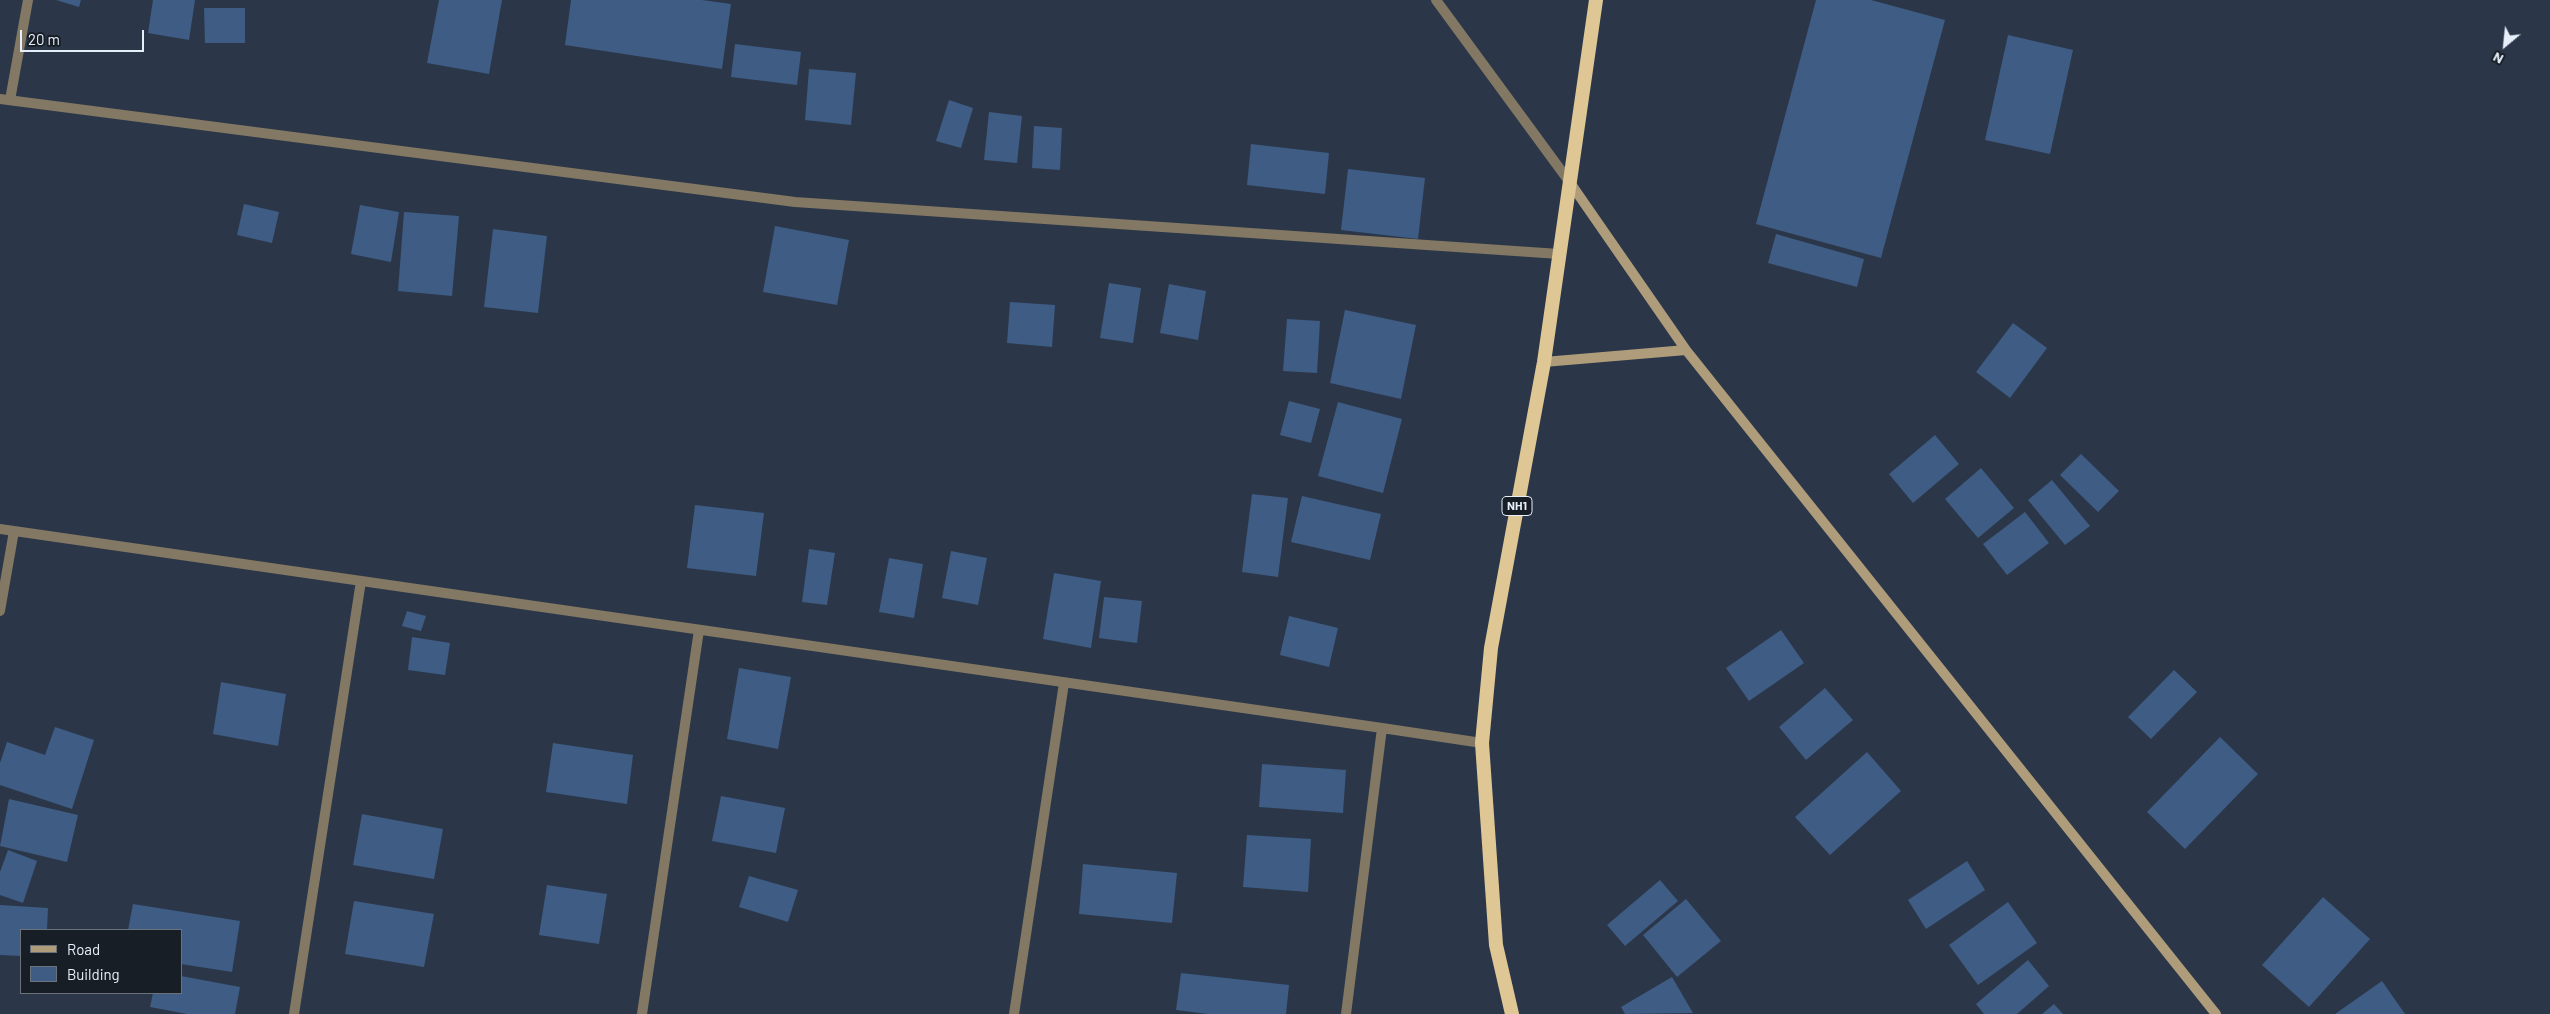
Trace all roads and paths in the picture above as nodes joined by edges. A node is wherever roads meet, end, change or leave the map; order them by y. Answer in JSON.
{"nodes":[{"id":1,"x":28,"y":0,"type":"edge"},
{"id":2,"x":1436,"y":0,"type":"edge"},
{"id":3,"x":1596,"y":0,"type":"edge"},
{"id":4,"x":5,"y":100,"type":"edge"},
{"id":5,"x":1571,"y":184,"type":"junction"},
{"id":6,"x":1559,"y":254,"type":"junction"},
{"id":7,"x":1686,"y":350,"type":"junction"},
{"id":8,"x":1544,"y":362,"type":"junction"},
{"id":9,"x":0,"y":529,"type":"edge"},
{"id":10,"x":14,"y":531,"type":"junction"},
{"id":11,"x":361,"y":581,"type":"junction"},
{"id":12,"x":0,"y":611,"type":"edge"},
{"id":13,"x":699,"y":630,"type":"junction"},
{"id":14,"x":1064,"y":683,"type":"junction"},
{"id":15,"x":1382,"y":728,"type":"junction"},
{"id":16,"x":1482,"y":743,"type":"junction"},
{"id":17,"x":294,"y":1014,"type":"edge"},
{"id":18,"x":642,"y":1014,"type":"edge"},
{"id":19,"x":1014,"y":1014,"type":"edge"},
{"id":20,"x":1346,"y":1014,"type":"edge"},
{"id":21,"x":1512,"y":1014,"type":"edge"},
{"id":22,"x":2216,"y":1014,"type":"edge"}],
"edges":[{"from":1,"to":4,"type":"street"},
{"from":2,"to":5,"type":"street"},
{"from":3,"to":5,"type":"highway","number":"NH1"},
{"from":4,"to":6,"type":"street"},
{"from":5,"to":6,"type":"highway","number":"NH1"},
{"from":5,"to":7,"type":"main road"},
{"from":6,"to":8,"type":"highway","number":"NH1"},
{"from":7,"to":8,"type":"main road"},
{"from":7,"to":22,"type":"main road"},
{"from":8,"to":16,"type":"highway","number":"NH1"},
{"from":9,"to":10,"type":"street"},
{"from":10,"to":11,"type":"street"},
{"from":10,"to":12,"type":"street"},
{"from":11,"to":13,"type":"street"},
{"from":11,"to":17,"type":"street"},
{"from":13,"to":14,"type":"street"},
{"from":13,"to":18,"type":"street"},
{"from":14,"to":15,"type":"street"},
{"from":14,"to":19,"type":"street"},
{"from":15,"to":16,"type":"street"},
{"from":15,"to":20,"type":"street"},
{"from":16,"to":21,"type":"highway","number":"NH1"}]}
